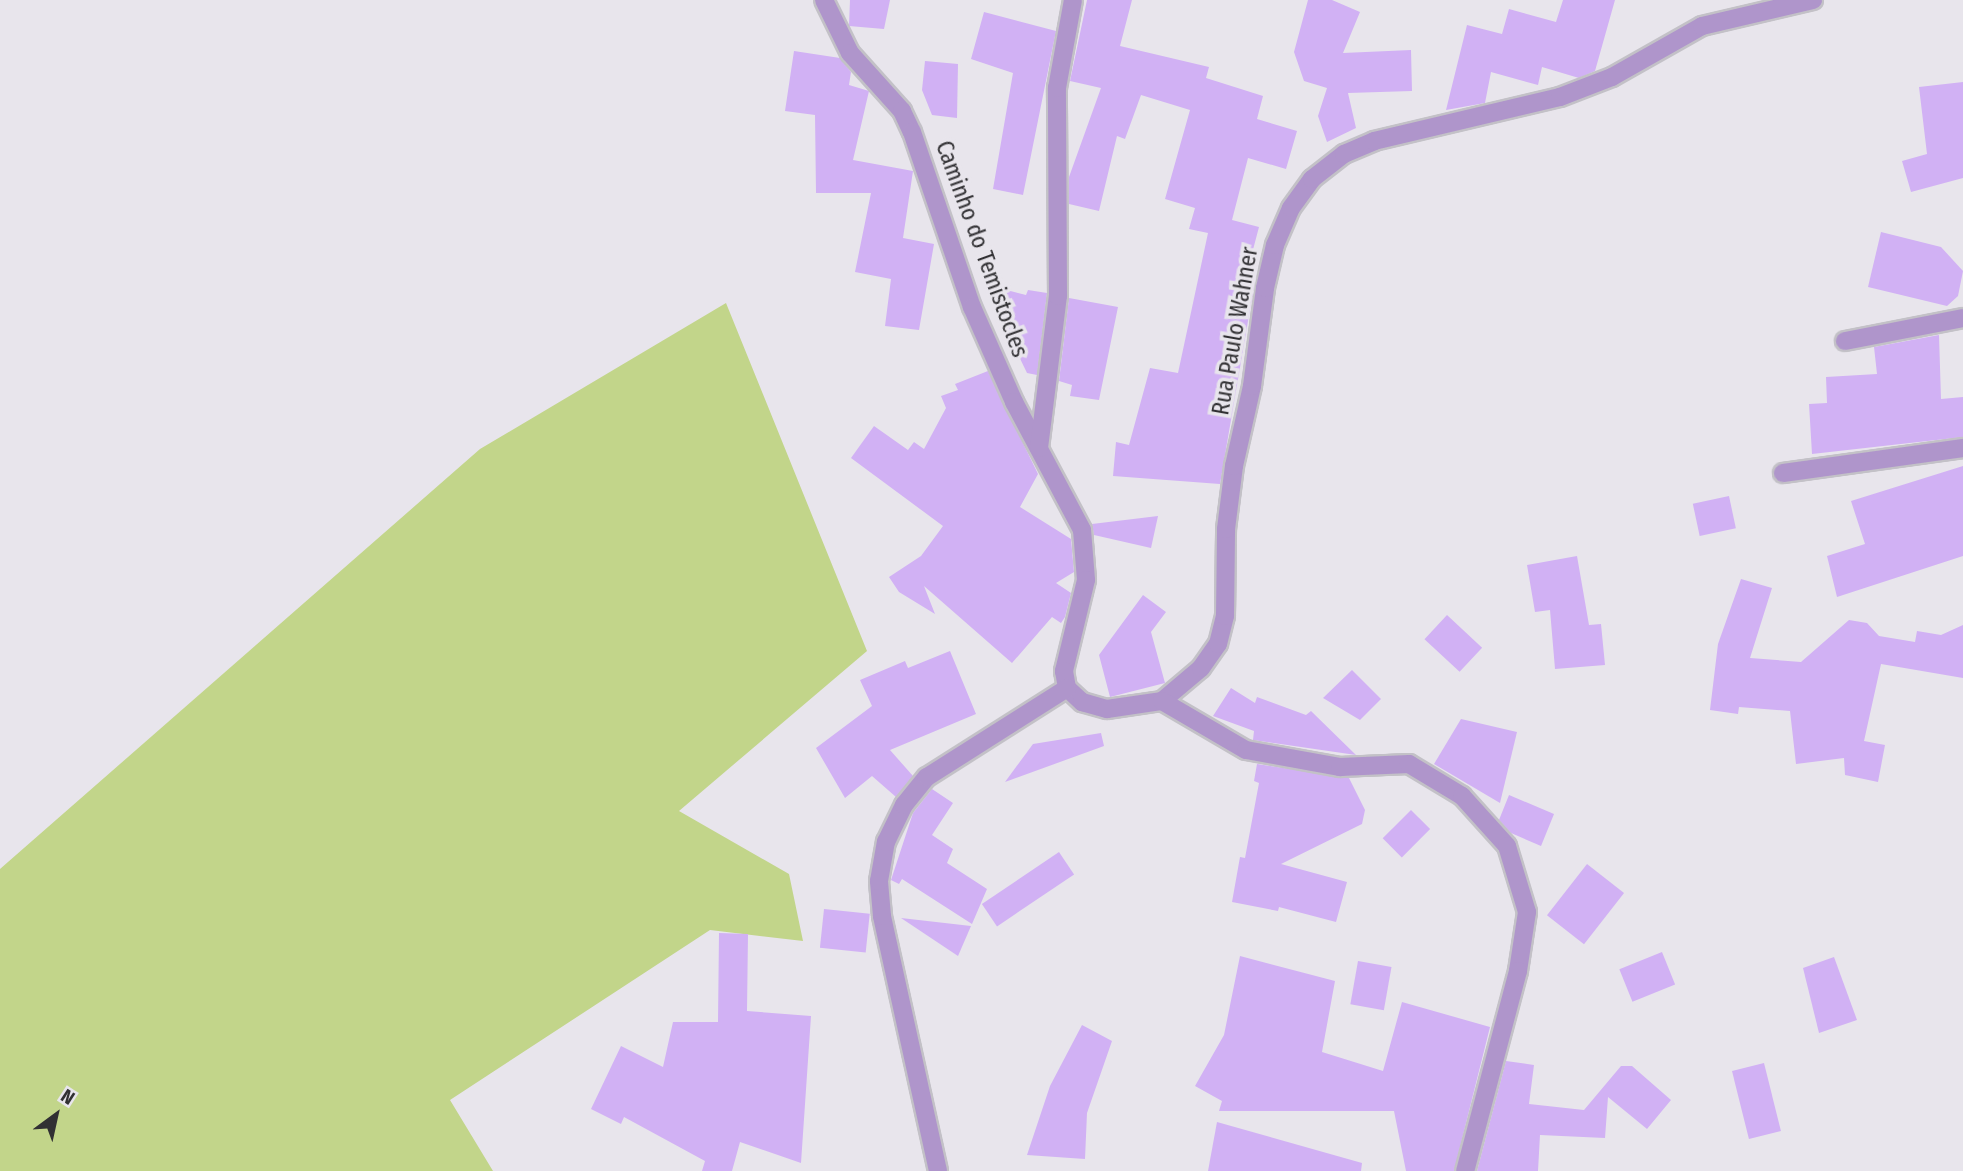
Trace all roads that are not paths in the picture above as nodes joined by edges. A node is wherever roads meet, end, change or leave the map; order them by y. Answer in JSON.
{"nodes":[{"id":1,"x":824,"y":0,"type":"edge"},
{"id":2,"x":1073,"y":0,"type":"edge"},
{"id":3,"x":1812,"y":0,"type":"edge"},
{"id":4,"x":1963,"y":318,"type":"edge"},
{"id":5,"x":1845,"y":341,"type":"dead end"},
{"id":6,"x":1039,"y":448,"type":"junction"},
{"id":7,"x":1963,"y":448,"type":"edge"},
{"id":8,"x":1783,"y":473,"type":"dead end"},
{"id":9,"x":1067,"y":688,"type":"junction"},
{"id":10,"x":1162,"y":701,"type":"junction"},
{"id":11,"x":937,"y":1171,"type":"edge"},
{"id":12,"x":1465,"y":1171,"type":"edge"}],
"edges":[{"from":1,"to":6,"type":"street","name":"Caminho do Temistocles"},
{"from":2,"to":6,"type":"street"},
{"from":3,"to":10,"type":"street","name":"Rua Paulo Wahner"},
{"from":4,"to":5,"type":"street"},
{"from":6,"to":9,"type":"street","name":"Caminho do Temistocles"},
{"from":7,"to":8,"type":"street"},
{"from":9,"to":10,"type":"street"},
{"from":9,"to":11,"type":"street"},
{"from":10,"to":12,"type":"street"}]}
